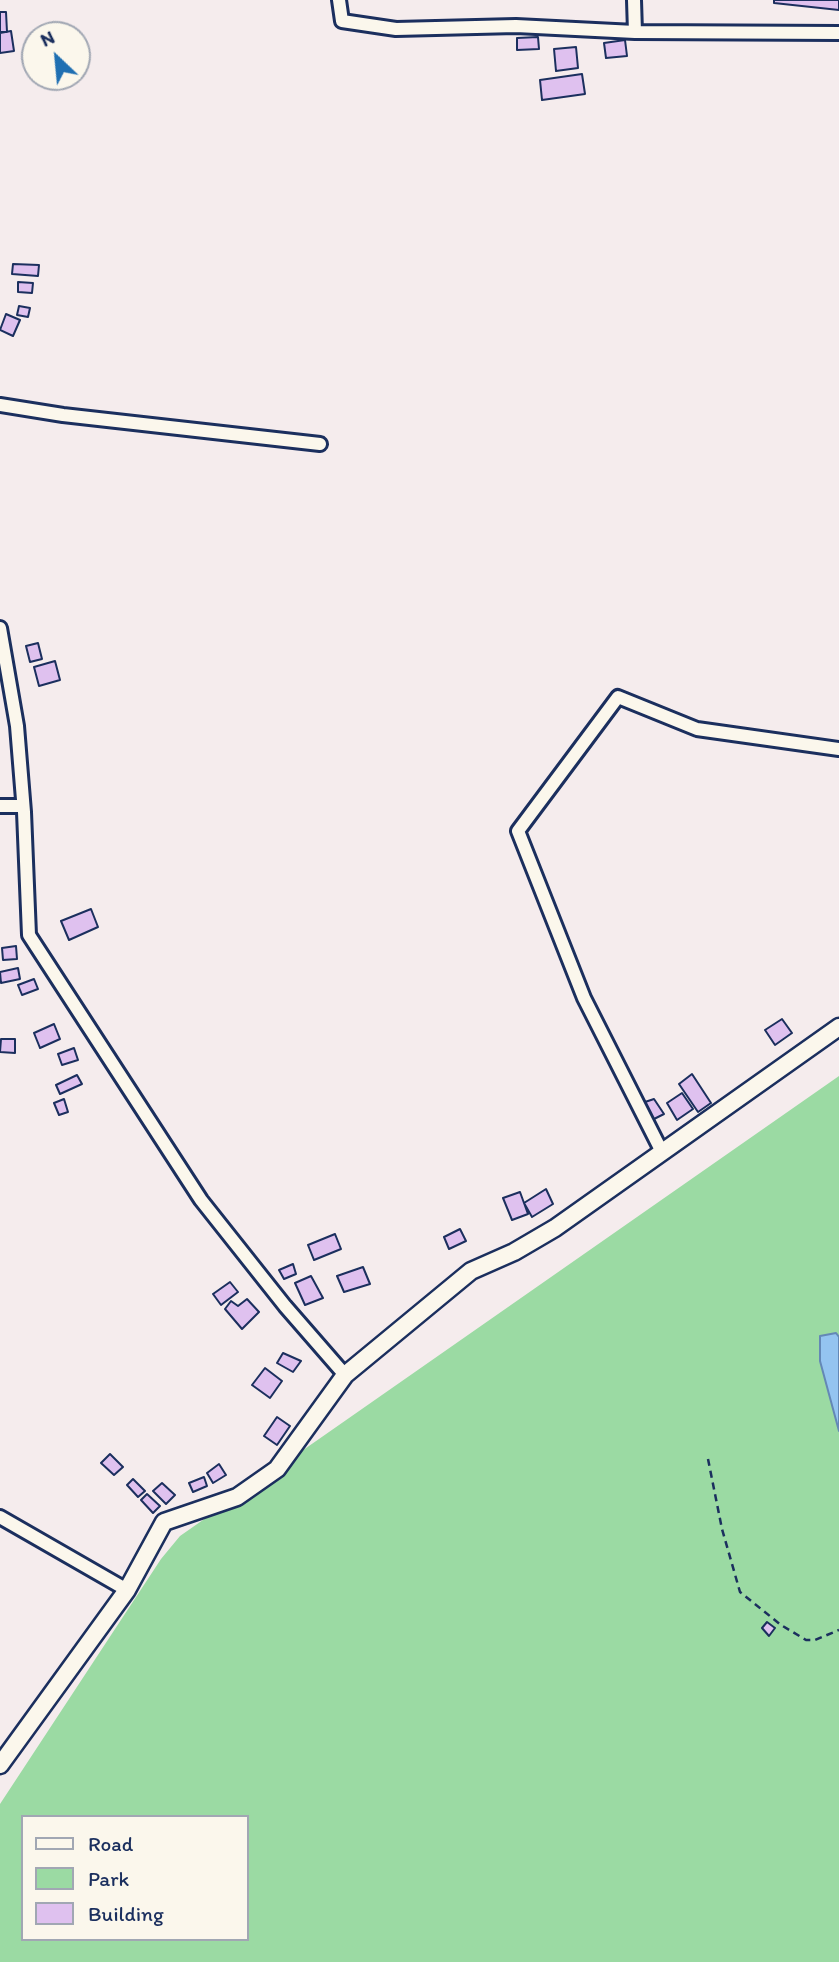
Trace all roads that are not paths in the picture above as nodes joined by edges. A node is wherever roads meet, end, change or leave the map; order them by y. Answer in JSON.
{"nodes":[{"id":1,"x":339,"y":0,"type":"edge"},
{"id":2,"x":634,"y":0,"type":"edge"},
{"id":3,"x":635,"y":32,"type":"junction"},
{"id":4,"x":839,"y":33,"type":"edge"},
{"id":5,"x":0,"y":405,"type":"edge"},
{"id":6,"x":320,"y":444,"type":"dead end"},
{"id":7,"x":0,"y":628,"type":"edge"},
{"id":8,"x":4,"y":671,"type":"edge"},
{"id":9,"x":839,"y":749,"type":"edge"},
{"id":10,"x":0,"y":806,"type":"edge"},
{"id":11,"x":23,"y":806,"type":"junction"},
{"id":12,"x":839,"y":1027,"type":"edge"},
{"id":13,"x":662,"y":1152,"type":"junction"},
{"id":14,"x":345,"y":1375,"type":"junction"},
{"id":15,"x":0,"y":1517,"type":"edge"},
{"id":16,"x":127,"y":1590,"type":"junction"},
{"id":17,"x":0,"y":1765,"type":"edge"}],
"edges":[{"from":1,"to":3,"type":"street"},
{"from":2,"to":3,"type":"street"},
{"from":3,"to":4,"type":"street"},
{"from":5,"to":6,"type":"street"},
{"from":7,"to":8,"type":"street"},
{"from":8,"to":11,"type":"street"},
{"from":9,"to":13,"type":"street"},
{"from":10,"to":11,"type":"street"},
{"from":11,"to":14,"type":"street"},
{"from":12,"to":13,"type":"main road"},
{"from":13,"to":14,"type":"main road"},
{"from":14,"to":16,"type":"main road"},
{"from":15,"to":16,"type":"street"},
{"from":16,"to":17,"type":"main road"}]}
